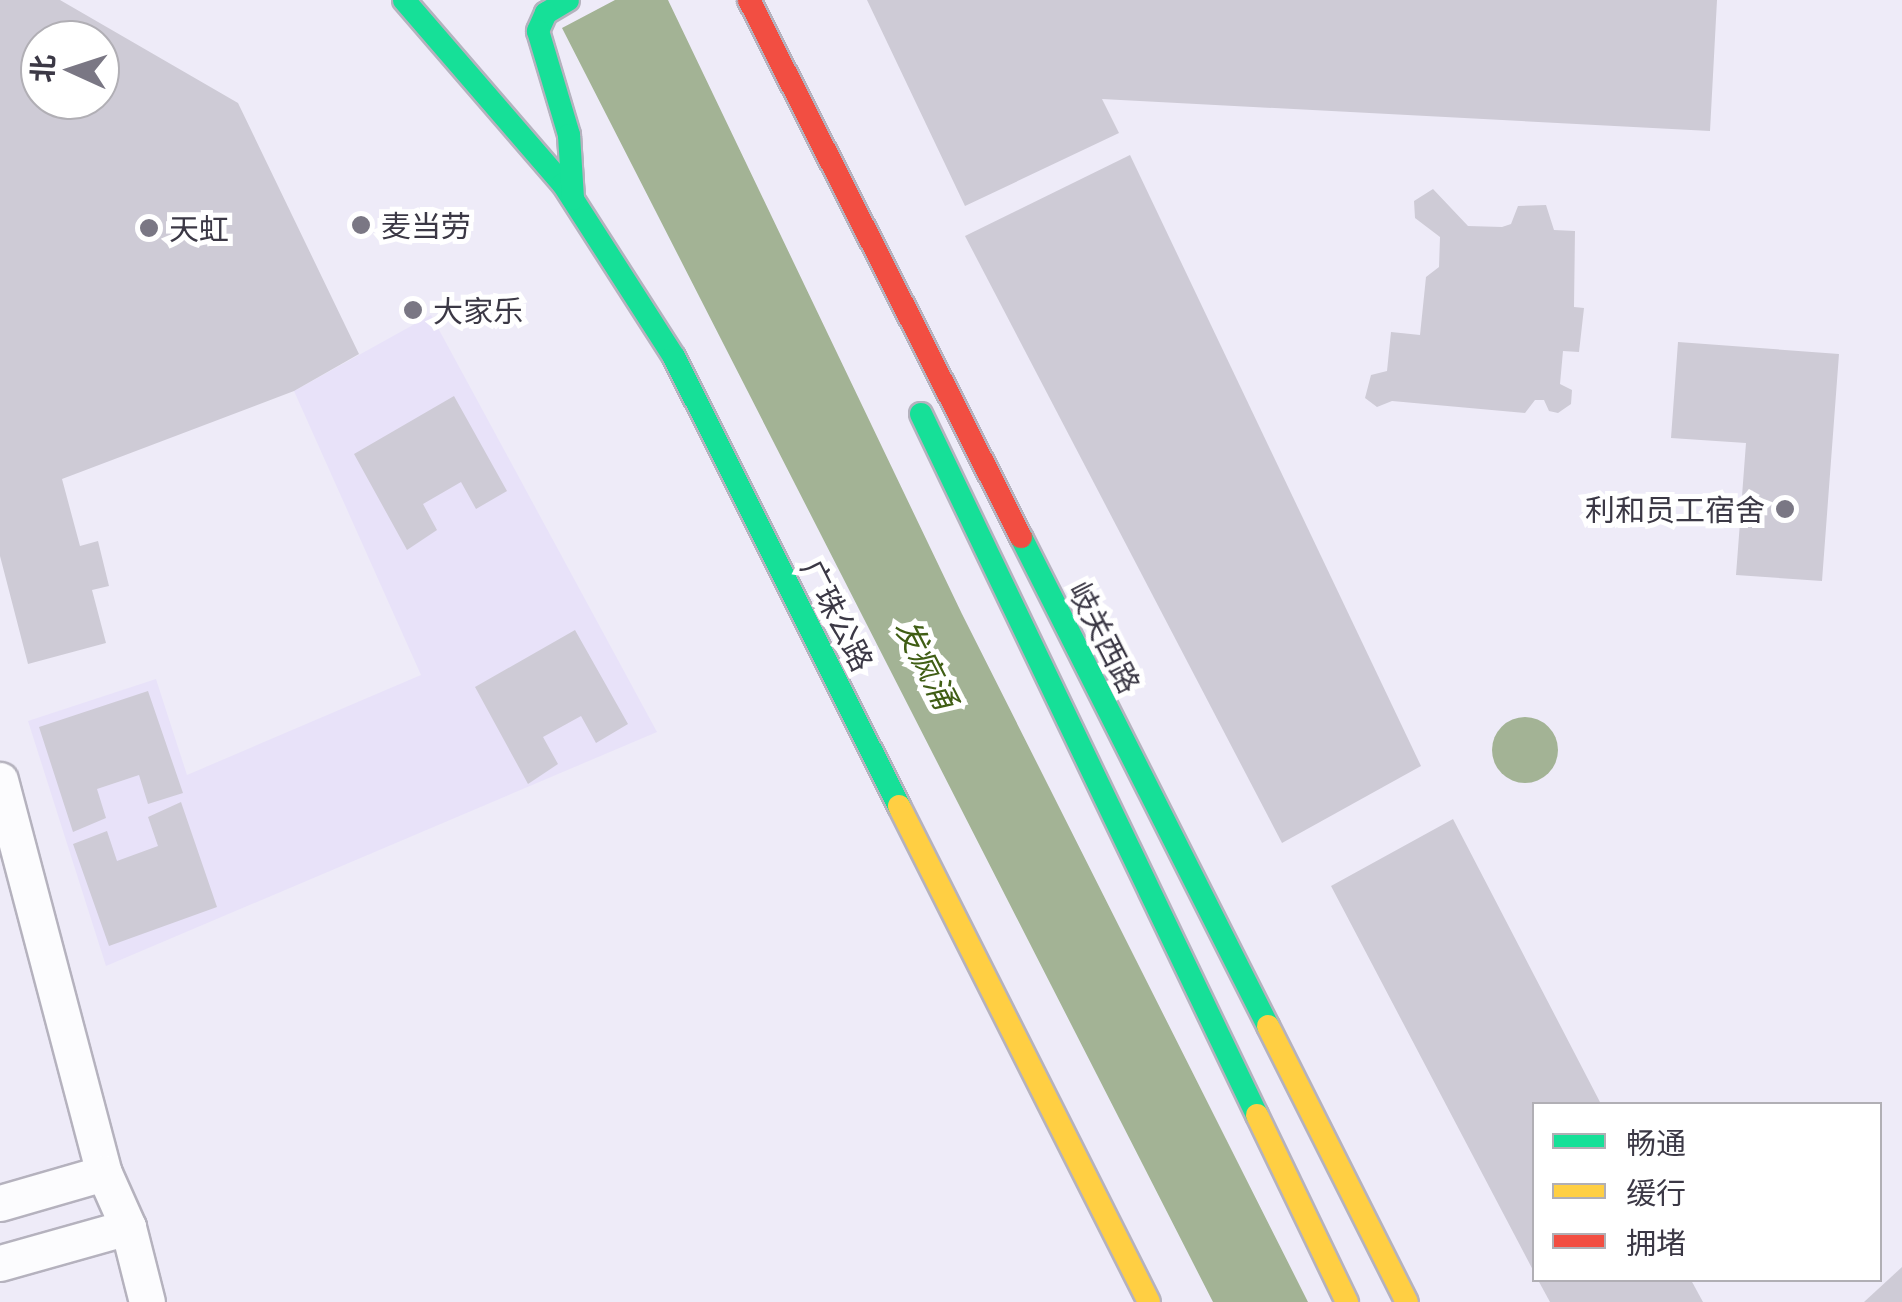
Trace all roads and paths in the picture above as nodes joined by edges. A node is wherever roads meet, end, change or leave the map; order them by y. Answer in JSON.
{"nodes":[{"id":1,"x":404,"y":0,"type":"edge"},
{"id":2,"x":568,"y":0,"type":"edge"},
{"id":3,"x":722,"y":0,"type":"edge"},
{"id":4,"x":749,"y":0,"type":"edge"},
{"id":5,"x":748,"y":54,"type":"dead end"},
{"id":6,"x":572,"y":198,"type":"junction"},
{"id":7,"x":910,"y":392,"type":"dead end"},
{"id":8,"x":0,"y":780,"type":"edge"},
{"id":9,"x":104,"y":1174,"type":"junction"},
{"id":10,"x":0,"y":1203,"type":"edge"},
{"id":11,"x":128,"y":1227,"type":"junction"},
{"id":12,"x":0,"y":1263,"type":"edge"},
{"id":13,"x":147,"y":1302,"type":"edge"},
{"id":14,"x":1148,"y":1302,"type":"edge"},
{"id":15,"x":1347,"y":1302,"type":"edge"},
{"id":16,"x":1407,"y":1302,"type":"edge"}],
"edges":[{"from":1,"to":6,"type":"main road","name":"广珠公路"},
{"from":2,"to":6,"type":"main road"},
{"from":3,"to":5,"type":"main road"},
{"from":4,"to":16,"type":"main road","name":"岐关西路"},
{"from":6,"to":14,"type":"main road","name":"广珠公路"},
{"from":7,"to":15,"type":"main road"},
{"from":8,"to":9,"type":"street"},
{"from":9,"to":10,"type":"street"},
{"from":9,"to":11,"type":"street"},
{"from":11,"to":12,"type":"street"},
{"from":11,"to":13,"type":"street"}]}
